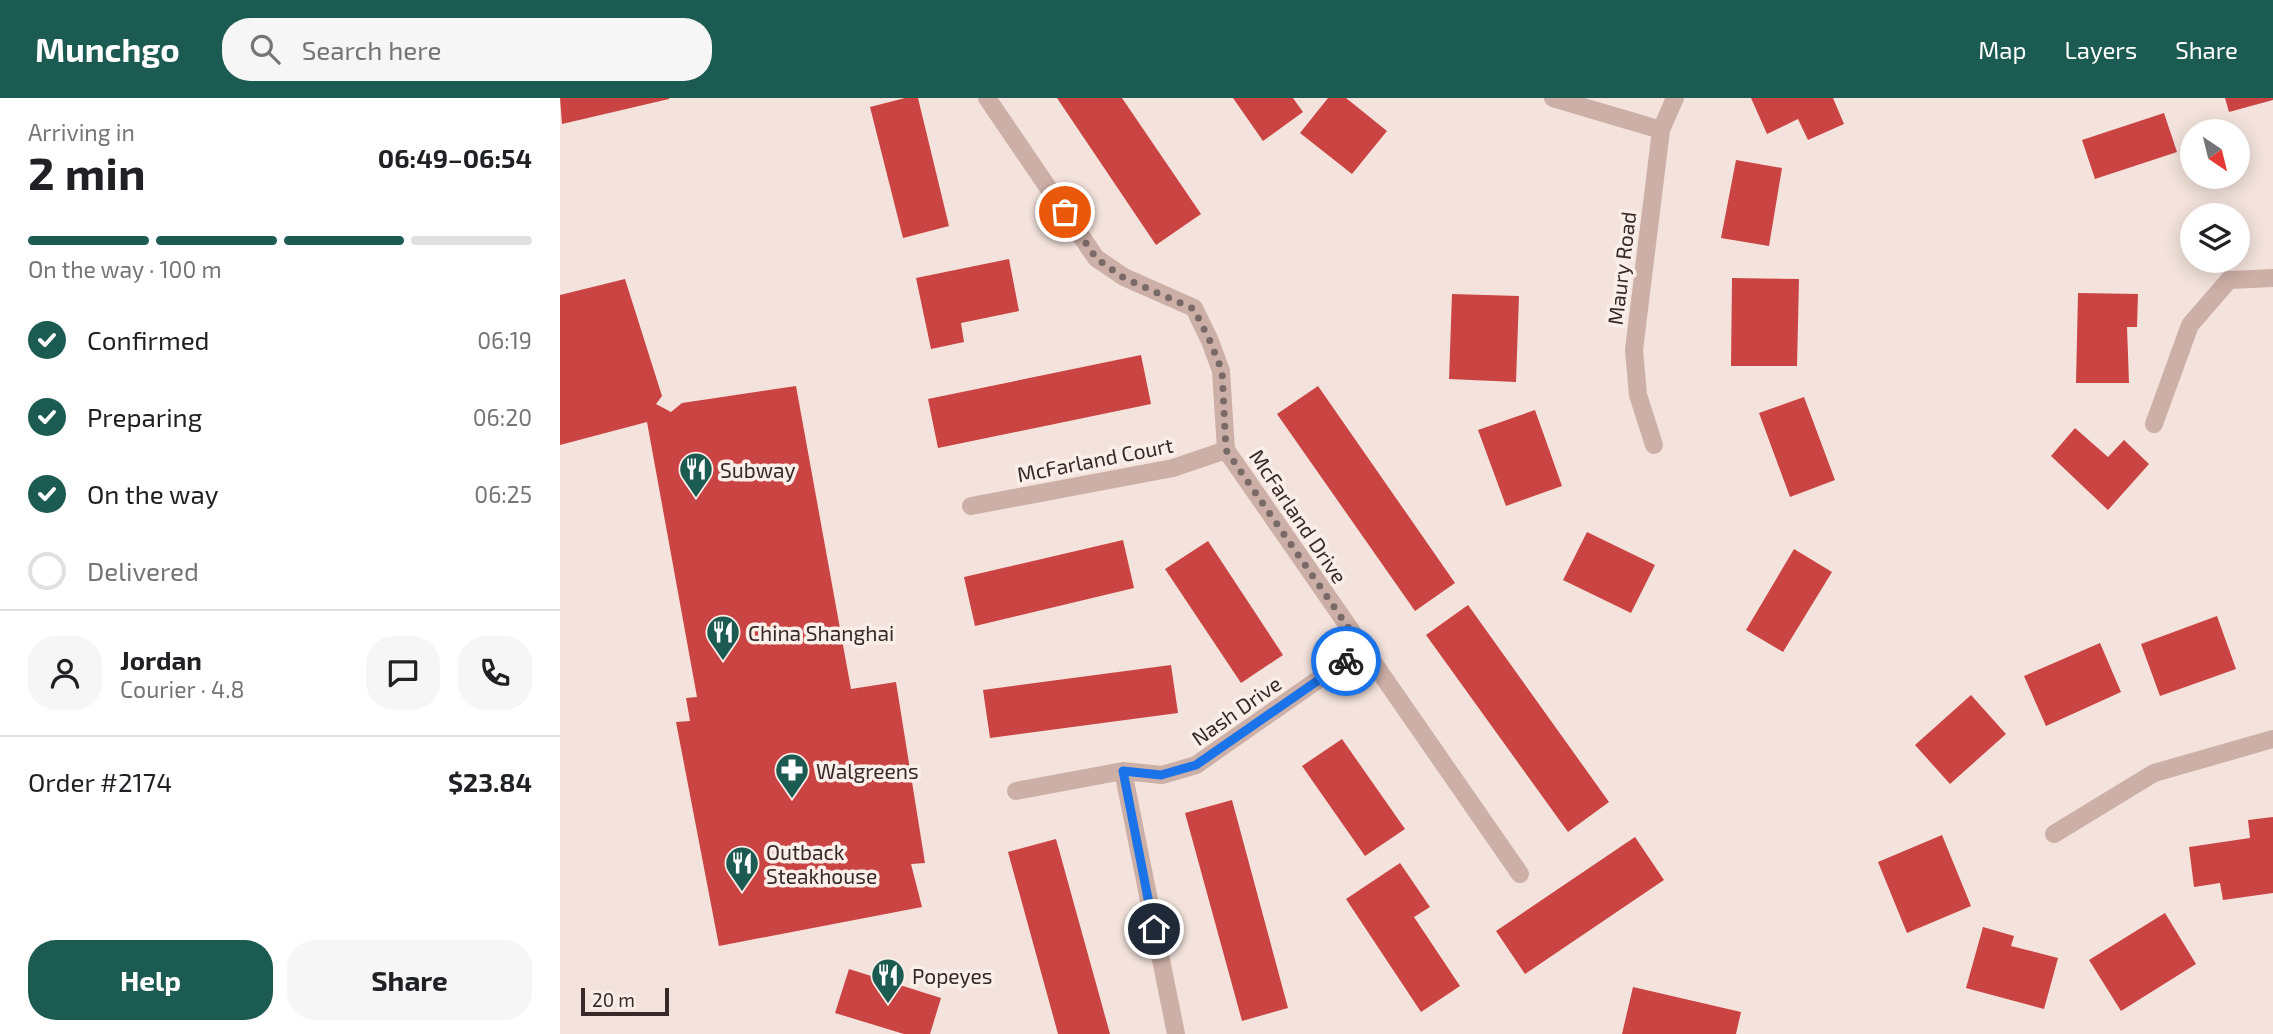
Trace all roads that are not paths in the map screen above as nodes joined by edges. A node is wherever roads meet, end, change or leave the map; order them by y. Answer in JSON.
{"nodes":[{"id":1,"x":987,"y":98,"type":"edge"},
{"id":2,"x":1553,"y":98,"type":"edge"},
{"id":3,"x":1675,"y":98,"type":"edge"},
{"id":4,"x":1661,"y":131,"type":"junction"},
{"id":5,"x":2273,"y":278,"type":"edge"},
{"id":6,"x":2154,"y":424,"type":"dead end"},
{"id":7,"x":1654,"y":445,"type":"dead end"},
{"id":8,"x":1226,"y":450,"type":"junction"},
{"id":9,"x":971,"y":506,"type":"dead end"},
{"id":10,"x":1363,"y":649,"type":"junction"},
{"id":11,"x":2273,"y":739,"type":"edge"},
{"id":12,"x":1123,"y":771,"type":"junction"},
{"id":13,"x":1016,"y":791,"type":"dead end"},
{"id":14,"x":2054,"y":834,"type":"dead end"},
{"id":15,"x":1520,"y":874,"type":"dead end"},
{"id":16,"x":1176,"y":1034,"type":"edge"}],
"edges":[{"from":1,"to":8,"type":"street","name":"McFarland Drive"},
{"from":2,"to":4,"type":"street"},
{"from":3,"to":4,"type":"street","name":"Maury Road"},
{"from":4,"to":7,"type":"street","name":"Maury Road"},
{"from":5,"to":6,"type":"street"},
{"from":8,"to":9,"type":"street","name":"McFarland Court"},
{"from":8,"to":10,"type":"street","name":"McFarland Drive"},
{"from":10,"to":12,"type":"street","name":"Nash Drive"},
{"from":10,"to":15,"type":"street","name":"McFarland Drive"},
{"from":11,"to":14,"type":"street"},
{"from":12,"to":13,"type":"street","name":"Nash Drive"},
{"from":12,"to":16,"type":"street"}]}
